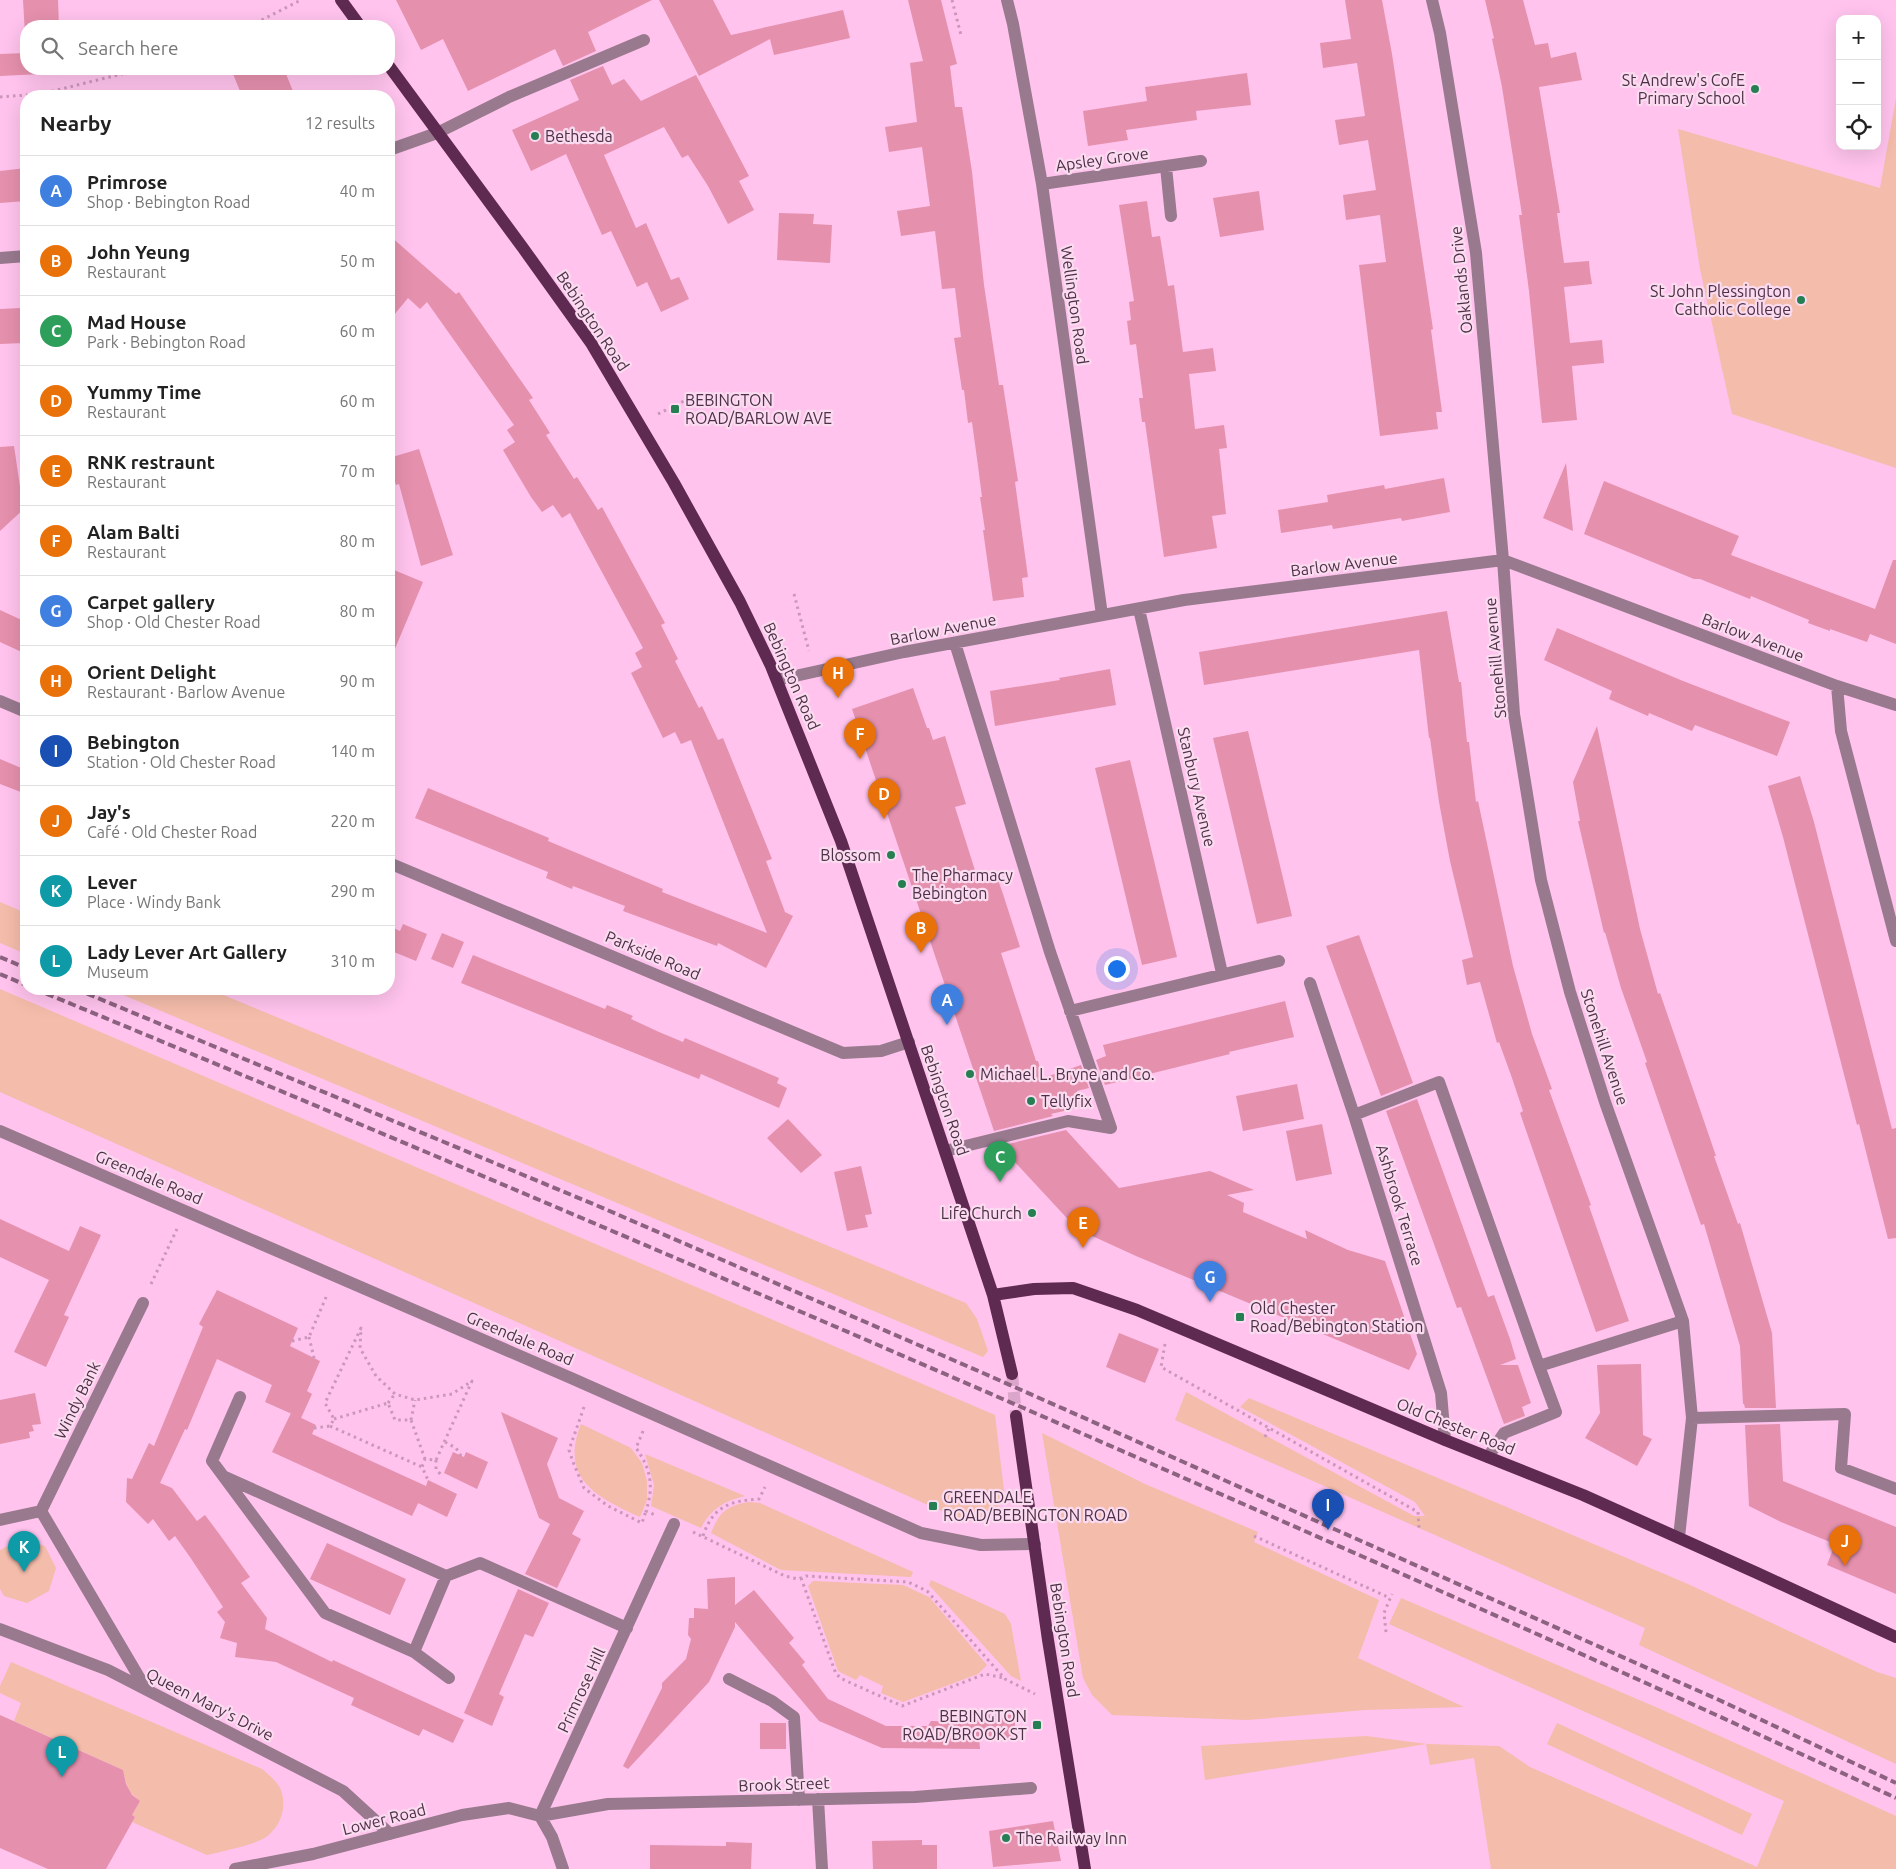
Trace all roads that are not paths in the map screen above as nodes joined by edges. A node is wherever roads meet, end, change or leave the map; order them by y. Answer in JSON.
{"nodes":[{"id":1,"x":342,"y":0,"type":"edge"},
{"id":2,"x":1007,"y":0,"type":"edge"},
{"id":3,"x":1432,"y":0,"type":"edge"},
{"id":4,"x":356,"y":20,"type":"edge"},
{"id":5,"x":644,"y":40,"type":"dead end"},
{"id":6,"x":395,"y":74,"type":"edge"},
{"id":7,"x":437,"y":133,"type":"junction"},
{"id":8,"x":395,"y":148,"type":"edge"},
{"id":9,"x":1201,"y":162,"type":"dead end"},
{"id":10,"x":1166,"y":167,"type":"junction"},
{"id":11,"x":1042,"y":184,"type":"junction"},
{"id":12,"x":1171,"y":216,"type":"dead end"},
{"id":13,"x":20,"y":256,"type":"edge"},
{"id":14,"x":0,"y":258,"type":"edge"},
{"id":15,"x":1503,"y":560,"type":"junction"},
{"id":16,"x":1139,"y":609,"type":"junction"},
{"id":17,"x":1102,"y":616,"type":"junction"},
{"id":18,"x":955,"y":643,"type":"junction"},
{"id":19,"x":777,"y":680,"type":"junction"},
{"id":20,"x":1837,"y":686,"type":"junction"},
{"id":21,"x":0,"y":701,"type":"edge"},
{"id":22,"x":1896,"y":705,"type":"edge"},
{"id":23,"x":20,"y":709,"type":"edge"},
{"id":24,"x":395,"y":866,"type":"edge"},
{"id":25,"x":1896,"y":942,"type":"edge"},
{"id":26,"x":1279,"y":961,"type":"dead end"},
{"id":27,"x":1222,"y":973,"type":"junction"},
{"id":28,"x":1310,"y":984,"type":"dead end"},
{"id":29,"x":1070,"y":1011,"type":"junction"},
{"id":30,"x":909,"y":1042,"type":"junction"},
{"id":31,"x":1354,"y":1115,"type":"junction"},
{"id":32,"x":0,"y":1131,"type":"edge"},
{"id":33,"x":945,"y":1151,"type":"junction"},
{"id":34,"x":993,"y":1295,"type":"junction"},
{"id":35,"x":143,"y":1303,"type":"road end"},
{"id":36,"x":1682,"y":1321,"type":"junction"},
{"id":37,"x":1539,"y":1366,"type":"junction"},
{"id":38,"x":1012,"y":1374,"type":"tunnel mouth"},
{"id":39,"x":240,"y":1397,"type":"dead end"},
{"id":40,"x":1016,"y":1416,"type":"tunnel mouth"},
{"id":41,"x":1692,"y":1418,"type":"junction"},
{"id":42,"x":1446,"y":1440,"type":"junction"},
{"id":43,"x":1488,"y":1457,"type":"junction"},
{"id":44,"x":223,"y":1477,"type":"junction"},
{"id":45,"x":1896,"y":1489,"type":"edge"},
{"id":46,"x":41,"y":1511,"type":"junction"},
{"id":47,"x":0,"y":1520,"type":"edge"},
{"id":48,"x":674,"y":1524,"type":"road end"},
{"id":49,"x":1679,"y":1538,"type":"junction"},
{"id":50,"x":1035,"y":1544,"type":"junction"},
{"id":51,"x":446,"y":1576,"type":"junction"},
{"id":52,"x":628,"y":1628,"type":"junction"},
{"id":53,"x":0,"y":1629,"type":"edge"},
{"id":54,"x":1896,"y":1637,"type":"edge"},
{"id":55,"x":414,"y":1652,"type":"junction"},
{"id":56,"x":448,"y":1678,"type":"dead end"},
{"id":57,"x":729,"y":1679,"type":"dead end"},
{"id":58,"x":146,"y":1689,"type":"junction"},
{"id":59,"x":1031,"y":1788,"type":"dead end"},
{"id":60,"x":818,"y":1799,"type":"junction"},
{"id":61,"x":799,"y":1800,"type":"junction"},
{"id":62,"x":540,"y":1816,"type":"junction"},
{"id":63,"x":390,"y":1834,"type":"junction"},
{"id":64,"x":236,"y":1869,"type":"edge"},
{"id":65,"x":562,"y":1869,"type":"edge"},
{"id":66,"x":822,"y":1869,"type":"edge"},
{"id":67,"x":1085,"y":1869,"type":"edge"}],
"edges":[{"from":1,"to":4,"type":"main road"},
{"from":2,"to":11,"type":"street","name":"Wellington Road"},
{"from":3,"to":15,"type":"street","name":"Oaklands Drive"},
{"from":5,"to":7,"type":"street"},
{"from":6,"to":7,"type":"main road","name":"Bebington Road"},
{"from":7,"to":8,"type":"street"},
{"from":7,"to":19,"type":"main road","name":"Bebington Road"},
{"from":9,"to":10,"type":"street","name":"Apsley Grove"},
{"from":10,"to":11,"type":"street","name":"Apsley Grove"},
{"from":10,"to":12,"type":"street","name":"Apsley Grove"},
{"from":11,"to":17,"type":"street","name":"Wellington Road"},
{"from":13,"to":14,"type":"street"},
{"from":15,"to":16,"type":"street","name":"Barlow Avenue"},
{"from":15,"to":20,"type":"street","name":"Barlow Avenue"},
{"from":15,"to":36,"type":"street","name":"Stonehill Avenue"},
{"from":16,"to":17,"type":"street","name":"Barlow Avenue"},
{"from":16,"to":27,"type":"street","name":"Stanbury Avenue"},
{"from":17,"to":18,"type":"street","name":"Barlow Avenue"},
{"from":18,"to":19,"type":"street","name":"Barlow Avenue"},
{"from":18,"to":29,"type":"street"},
{"from":19,"to":30,"type":"main road","name":"Bebington Road"},
{"from":20,"to":22,"type":"street","name":"Barlow Avenue"},
{"from":20,"to":25,"type":"street"},
{"from":21,"to":23,"type":"street"},
{"from":24,"to":30,"type":"street","name":"Parkside Road"},
{"from":26,"to":27,"type":"street"},
{"from":27,"to":29,"type":"street"},
{"from":28,"to":31,"type":"street","name":"Ashbrook Terrace"},
{"from":29,"to":33,"type":"street"},
{"from":30,"to":33,"type":"main road","name":"Bebington Road"},
{"from":31,"to":37,"type":"street"},
{"from":31,"to":42,"type":"street","name":"Ashbrook Terrace"},
{"from":32,"to":50,"type":"street","name":"Greendale Road"},
{"from":33,"to":34,"type":"main road","name":"Bebington Road"},
{"from":34,"to":38,"type":"main road","name":"Bebington Road"},
{"from":34,"to":42,"type":"main road","name":"Old Chester Road"},
{"from":35,"to":46,"type":"street","name":"Windy Bank"},
{"from":36,"to":37,"type":"street"},
{"from":36,"to":41,"type":"street","name":"Stonehill Avenue"},
{"from":37,"to":43,"type":"street"},
{"from":39,"to":44,"type":"street"},
{"from":40,"to":50,"type":"main road","name":"Bebington Road"},
{"from":41,"to":45,"type":"street"},
{"from":41,"to":49,"type":"street","name":"Stonehill Avenue"},
{"from":42,"to":43,"type":"main road","name":"Old Chester Road"},
{"from":43,"to":49,"type":"main road","name":"Old Chester Road"},
{"from":44,"to":51,"type":"street"},
{"from":44,"to":55,"type":"street"},
{"from":46,"to":47,"type":"street"},
{"from":46,"to":58,"type":"street"},
{"from":48,"to":52,"type":"street","name":"Primrose Hill"},
{"from":49,"to":54,"type":"main road","name":"Old Chester Road"},
{"from":50,"to":67,"type":"main road","name":"Bebington Road"},
{"from":51,"to":52,"type":"street"},
{"from":51,"to":55,"type":"street"},
{"from":52,"to":62,"type":"street","name":"Primrose Hill"},
{"from":53,"to":58,"type":"street","name":"Queen Mary's Drive"},
{"from":55,"to":56,"type":"street"},
{"from":57,"to":61,"type":"street"},
{"from":58,"to":63,"type":"street","name":"Queen Mary's Drive"},
{"from":59,"to":60,"type":"street","name":"Brook Street"},
{"from":60,"to":61,"type":"street","name":"Brook Street"},
{"from":60,"to":66,"type":"street"},
{"from":61,"to":62,"type":"street","name":"Brook Street"},
{"from":62,"to":63,"type":"street","name":"Lower Road"},
{"from":62,"to":65,"type":"street"},
{"from":63,"to":64,"type":"street","name":"Lower Road"}]}
